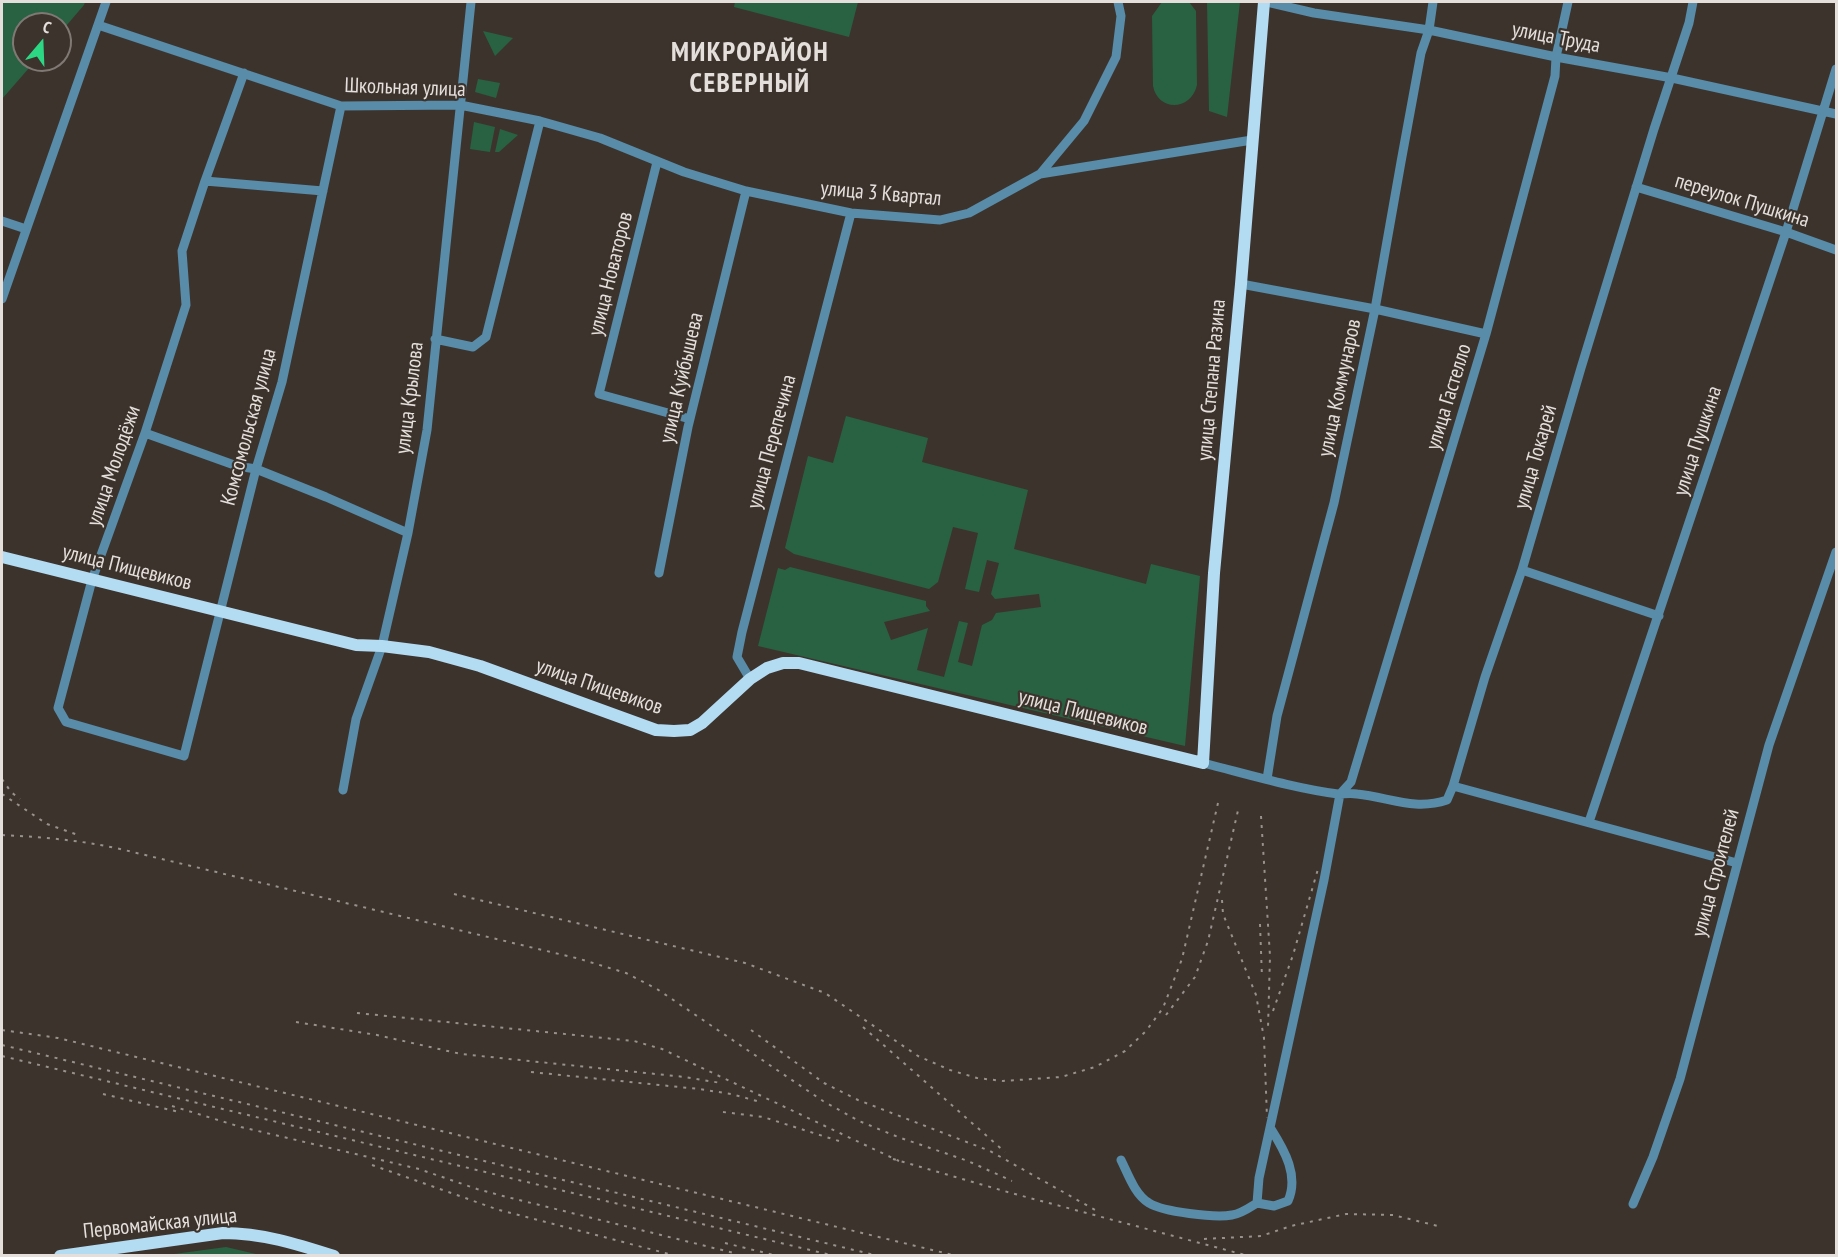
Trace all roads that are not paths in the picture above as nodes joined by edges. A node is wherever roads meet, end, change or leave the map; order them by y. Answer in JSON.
{"nodes":[{"id":1,"x":106,"y":2,"type":"edge"},
{"id":2,"x":471,"y":2,"type":"edge"},
{"id":3,"x":1118,"y":2,"type":"edge"},
{"id":4,"x":1266,"y":2,"type":"edge"},
{"id":5,"x":1433,"y":2,"type":"edge"},
{"id":6,"x":1568,"y":2,"type":"edge"},
{"id":7,"x":1693,"y":2,"type":"edge"},
{"id":8,"x":98,"y":25,"type":"junction"},
{"id":9,"x":1429,"y":30,"type":"junction"},
{"id":10,"x":1556,"y":57,"type":"junction"},
{"id":11,"x":1836,"y":69,"type":"edge"},
{"id":12,"x":244,"y":74,"type":"junction"},
{"id":13,"x":1672,"y":78,"type":"junction"},
{"id":14,"x":460,"y":105,"type":"junction"},
{"id":15,"x":341,"y":106,"type":"junction"},
{"id":16,"x":1823,"y":111,"type":"junction"},
{"id":17,"x":1836,"y":114,"type":"edge"},
{"id":18,"x":540,"y":121,"type":"junction"},
{"id":19,"x":1252,"y":140,"type":"junction"},
{"id":20,"x":657,"y":162,"type":"junction"},
{"id":21,"x":1040,"y":174,"type":"junction"},
{"id":22,"x":205,"y":181,"type":"junction"},
{"id":23,"x":1636,"y":187,"type":"junction"},
{"id":24,"x":323,"y":191,"type":"junction"},
{"id":25,"x":746,"y":191,"type":"junction"},
{"id":26,"x":851,"y":213,"type":"junction"},
{"id":27,"x":2,"y":221,"type":"edge"},
{"id":28,"x":26,"y":230,"type":"junction"},
{"id":29,"x":1786,"y":232,"type":"junction"},
{"id":30,"x":1836,"y":250,"type":"edge"},
{"id":31,"x":1241,"y":284,"type":"junction"},
{"id":32,"x":2,"y":299,"type":"edge"},
{"id":33,"x":1375,"y":309,"type":"junction"},
{"id":34,"x":1486,"y":334,"type":"junction"},
{"id":35,"x":435,"y":339,"type":"junction"},
{"id":36,"x":690,"y":419,"type":"junction"},
{"id":37,"x":145,"y":433,"type":"junction"},
{"id":38,"x":256,"y":469,"type":"junction"},
{"id":39,"x":408,"y":533,"type":"junction"},
{"id":40,"x":1836,"y":552,"type":"edge"},
{"id":41,"x":2,"y":557,"type":"edge"},
{"id":42,"x":1522,"y":570,"type":"junction"},
{"id":43,"x":659,"y":573,"type":"dead end"},
{"id":44,"x":92,"y":580,"type":"junction"},
{"id":45,"x":221,"y":610,"type":"junction"},
{"id":46,"x":1659,"y":616,"type":"junction"},
{"id":47,"x":382,"y":646,"type":"junction"},
{"id":48,"x":750,"y":679,"type":"junction"},
{"id":49,"x":184,"y":756,"type":"joint"},
{"id":50,"x":1203,"y":763,"type":"junction"},
{"id":51,"x":1267,"y":779,"type":"junction"},
{"id":52,"x":1453,"y":786,"type":"junction"},
{"id":53,"x":344,"y":790,"type":"dead end"},
{"id":54,"x":1340,"y":794,"type":"junction"},
{"id":55,"x":1589,"y":822,"type":"junction"},
{"id":56,"x":1737,"y":863,"type":"junction"},
{"id":57,"x":1271,"y":1129,"type":"junction"},
{"id":58,"x":1121,"y":1160,"type":"dead end"},
{"id":59,"x":1257,"y":1203,"type":"junction"},
{"id":60,"x":1633,"y":1204,"type":"dead end"},
{"id":61,"x":60,"y":1256,"type":"edge"},
{"id":62,"x":334,"y":1256,"type":"edge"}],
"edges":[{"from":1,"to":8,"type":"street"},
{"from":2,"to":14,"type":"street","name":"улица Крылова"},
{"from":3,"to":21,"type":"street"},
{"from":4,"to":9,"type":"street","name":"улица Труда"},
{"from":4,"to":19,"type":"main road","name":"улица Степана Разина"},
{"from":5,"to":9,"type":"street","name":"улица Коммунаров"},
{"from":6,"to":10,"type":"street","name":"улица Гастелло"},
{"from":7,"to":13,"type":"street","name":"улица Токарей"},
{"from":8,"to":12,"type":"street","name":"Школьная улица"},
{"from":8,"to":28,"type":"street"},
{"from":9,"to":10,"type":"street","name":"улица Труда"},
{"from":9,"to":33,"type":"street","name":"улица Коммунаров"},
{"from":10,"to":13,"type":"street","name":"улица Труда"},
{"from":10,"to":34,"type":"street","name":"улица Гастелло"},
{"from":11,"to":16,"type":"street","name":"улица Пушкина"},
{"from":12,"to":15,"type":"street","name":"Школьная улица"},
{"from":12,"to":22,"type":"street"},
{"from":13,"to":16,"type":"street","name":"улица Труда"},
{"from":13,"to":23,"type":"street","name":"улица Токарей"},
{"from":14,"to":15,"type":"street","name":"Школьная улица"},
{"from":14,"to":18,"type":"street","name":"Школьная улица"},
{"from":14,"to":35,"type":"street","name":"улица Крылова"},
{"from":15,"to":24,"type":"street","name":"Комсомольская улица"},
{"from":16,"to":17,"type":"street","name":"улица Труда"},
{"from":16,"to":29,"type":"street","name":"улица Пушкина"},
{"from":18,"to":20,"type":"street","name":"Школьная улица"},
{"from":18,"to":35,"type":"street"},
{"from":19,"to":21,"type":"street"},
{"from":19,"to":31,"type":"main road","name":"улица Степана Разина"},
{"from":20,"to":25,"type":"street","name":"Школьная улица"},
{"from":20,"to":36,"type":"street","name":"улица Новаторов"},
{"from":21,"to":26,"type":"street","name":"улица 3 Квартал"},
{"from":22,"to":24,"type":"street"},
{"from":22,"to":37,"type":"street","name":"улица Молодёжи"},
{"from":23,"to":29,"type":"street","name":"переулок Пушкина"},
{"from":23,"to":42,"type":"street","name":"улица Токарей"},
{"from":24,"to":38,"type":"street","name":"Комсомольская улица"},
{"from":25,"to":26,"type":"street","name":"улица 3 Квартал"},
{"from":25,"to":36,"type":"street","name":"улица Куйбышева"},
{"from":26,"to":48,"type":"street","name":"улица Перепечина"},
{"from":27,"to":28,"type":"street"},
{"from":28,"to":32,"type":"street"},
{"from":29,"to":30,"type":"street","name":"переулок Пушкина"},
{"from":29,"to":46,"type":"street","name":"улица Пушкина"},
{"from":31,"to":33,"type":"street"},
{"from":31,"to":50,"type":"main road","name":"улица Степана Разина"},
{"from":33,"to":34,"type":"street"},
{"from":33,"to":51,"type":"street","name":"улица Коммунаров"},
{"from":34,"to":54,"type":"street","name":"улица Гастелло"},
{"from":35,"to":39,"type":"street","name":"улица Крылова"},
{"from":36,"to":43,"type":"street","name":"улица Куйбышева"},
{"from":37,"to":38,"type":"street"},
{"from":37,"to":44,"type":"street","name":"улица Молодёжи"},
{"from":38,"to":39,"type":"street"},
{"from":38,"to":45,"type":"street","name":"Комсомольская улица"},
{"from":39,"to":47,"type":"street","name":"улица Крылова"},
{"from":40,"to":56,"type":"street","name":"улица Строителей"},
{"from":41,"to":44,"type":"main road","name":"улица Пищевиков"},
{"from":42,"to":46,"type":"street"},
{"from":42,"to":52,"type":"street","name":"улица Токарей"},
{"from":44,"to":45,"type":"main road","name":"улица Пищевиков"},
{"from":44,"to":49,"type":"street","name":"улица Молодёжи"},
{"from":45,"to":47,"type":"main road","name":"улица Пищевиков"},
{"from":45,"to":49,"type":"street","name":"Комсомольская улица"},
{"from":46,"to":55,"type":"street","name":"улица Пушкина"},
{"from":47,"to":48,"type":"main road","name":"улица Пищевиков"},
{"from":47,"to":53,"type":"street","name":"улица Крылова"},
{"from":48,"to":50,"type":"main road","name":"улица Пищевиков"},
{"from":50,"to":51,"type":"street","name":"улица Пищевиков"},
{"from":51,"to":54,"type":"street","name":"улица Пищевиков"},
{"from":52,"to":54,"type":"street","name":"улица Пищевиков"},
{"from":52,"to":55,"type":"street"},
{"from":54,"to":57,"type":"street"},
{"from":55,"to":56,"type":"street"},
{"from":56,"to":60,"type":"street","name":"улица Строителей"},
{"from":57,"to":59,"type":"street"},
{"from":57,"to":59,"type":"street"},
{"from":58,"to":59,"type":"street"},
{"from":61,"to":62,"type":"main road","name":"Первомайская улица"}]}
